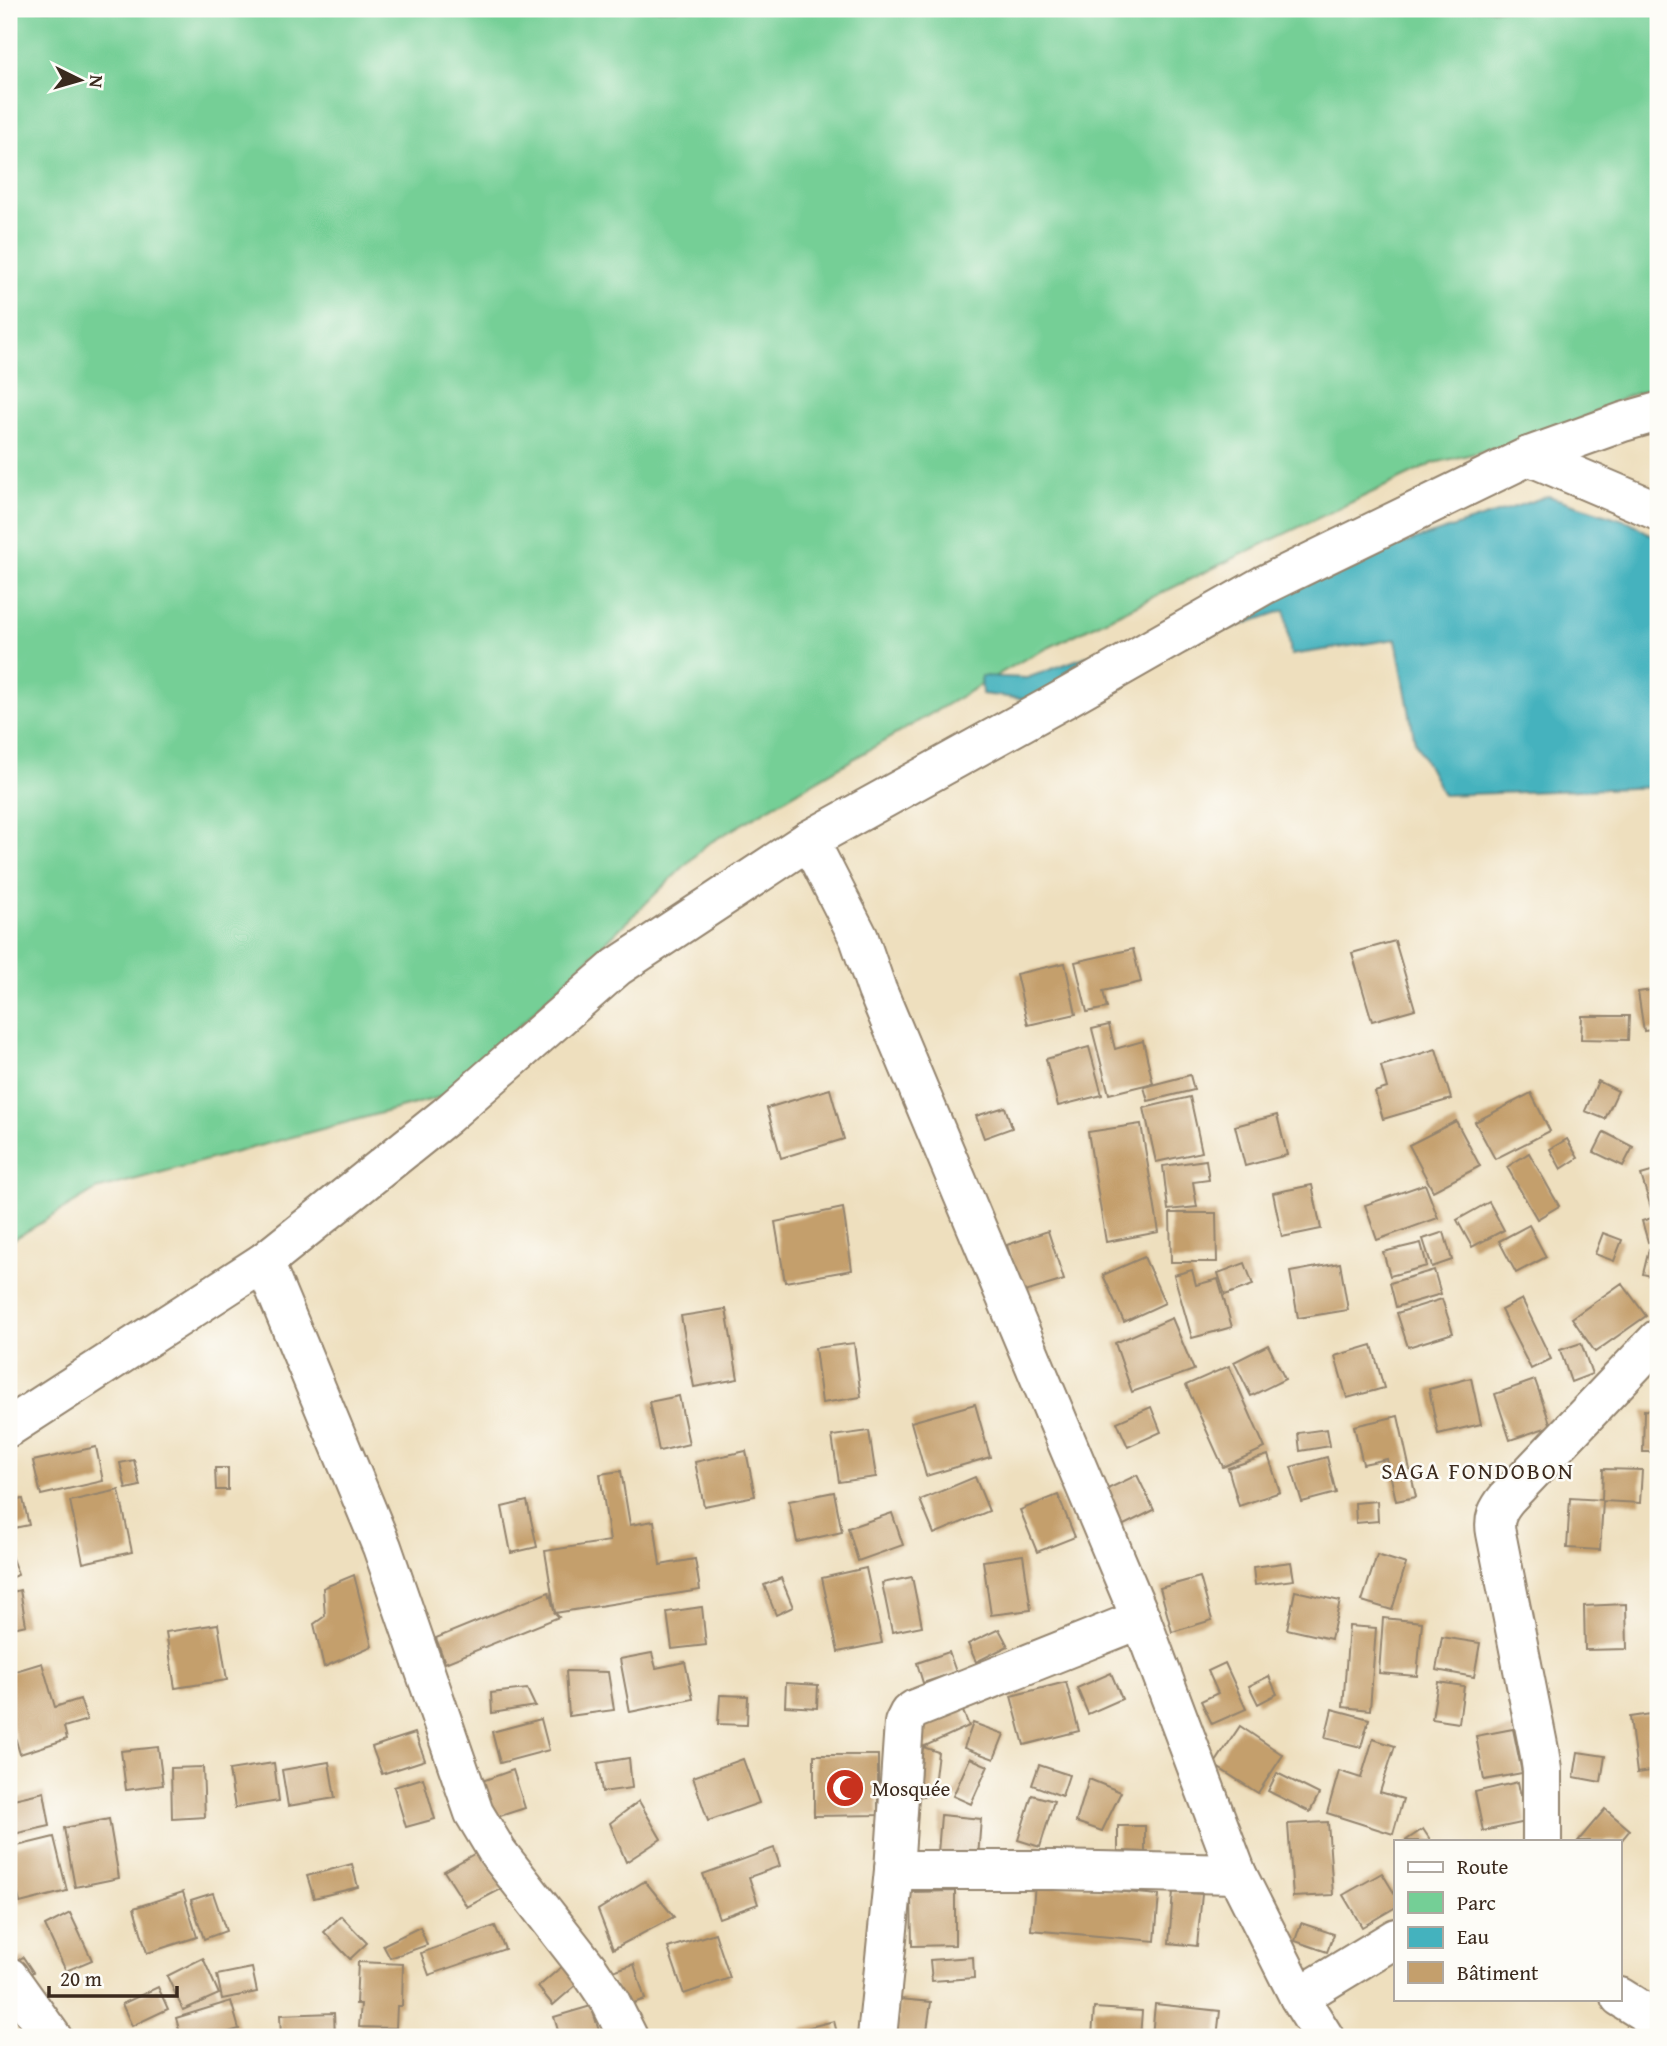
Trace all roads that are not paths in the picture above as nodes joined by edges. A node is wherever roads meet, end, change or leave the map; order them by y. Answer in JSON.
{"nodes":[{"id":1,"x":1658,"y":412,"type":"edge"},
{"id":2,"x":1529,"y":456,"type":"junction"},
{"id":3,"x":1658,"y":511,"type":"edge"},
{"id":4,"x":809,"y":840,"type":"junction"},
{"id":5,"x":264,"y":1262,"type":"junction"},
{"id":6,"x":1658,"y":1339,"type":"edge"},
{"id":7,"x":9,"y":1427,"type":"edge"},
{"id":8,"x":1141,"y":1619,"type":"junction"},
{"id":9,"x":1542,"y":1840,"type":"edge"},
{"id":10,"x":894,"y":1870,"type":"junction"},
{"id":11,"x":1237,"y":1874,"type":"junction"},
{"id":12,"x":1394,"y":1939,"type":"edge"},
{"id":13,"x":9,"y":1979,"type":"edge"},
{"id":14,"x":1299,"y":1997,"type":"junction"},
{"id":15,"x":1622,"y":1998,"type":"edge"},
{"id":16,"x":1658,"y":2021,"type":"edge"},
{"id":17,"x":52,"y":2037,"type":"edge"},
{"id":18,"x":628,"y":2037,"type":"edge"},
{"id":19,"x":877,"y":2037,"type":"edge"},
{"id":20,"x":1324,"y":2037,"type":"edge"}],
"edges":[{"from":1,"to":2,"type":"street"},
{"from":2,"to":3,"type":"street"},
{"from":2,"to":4,"type":"street"},
{"from":4,"to":5,"type":"street"},
{"from":4,"to":8,"type":"street"},
{"from":5,"to":7,"type":"street"},
{"from":5,"to":18,"type":"street"},
{"from":6,"to":9,"type":"street"},
{"from":8,"to":10,"type":"street"},
{"from":8,"to":11,"type":"street"},
{"from":10,"to":11,"type":"street"},
{"from":10,"to":19,"type":"street"},
{"from":11,"to":14,"type":"street"},
{"from":12,"to":14,"type":"street"},
{"from":13,"to":17,"type":"street"},
{"from":14,"to":20,"type":"street"},
{"from":15,"to":16,"type":"street"}]}
